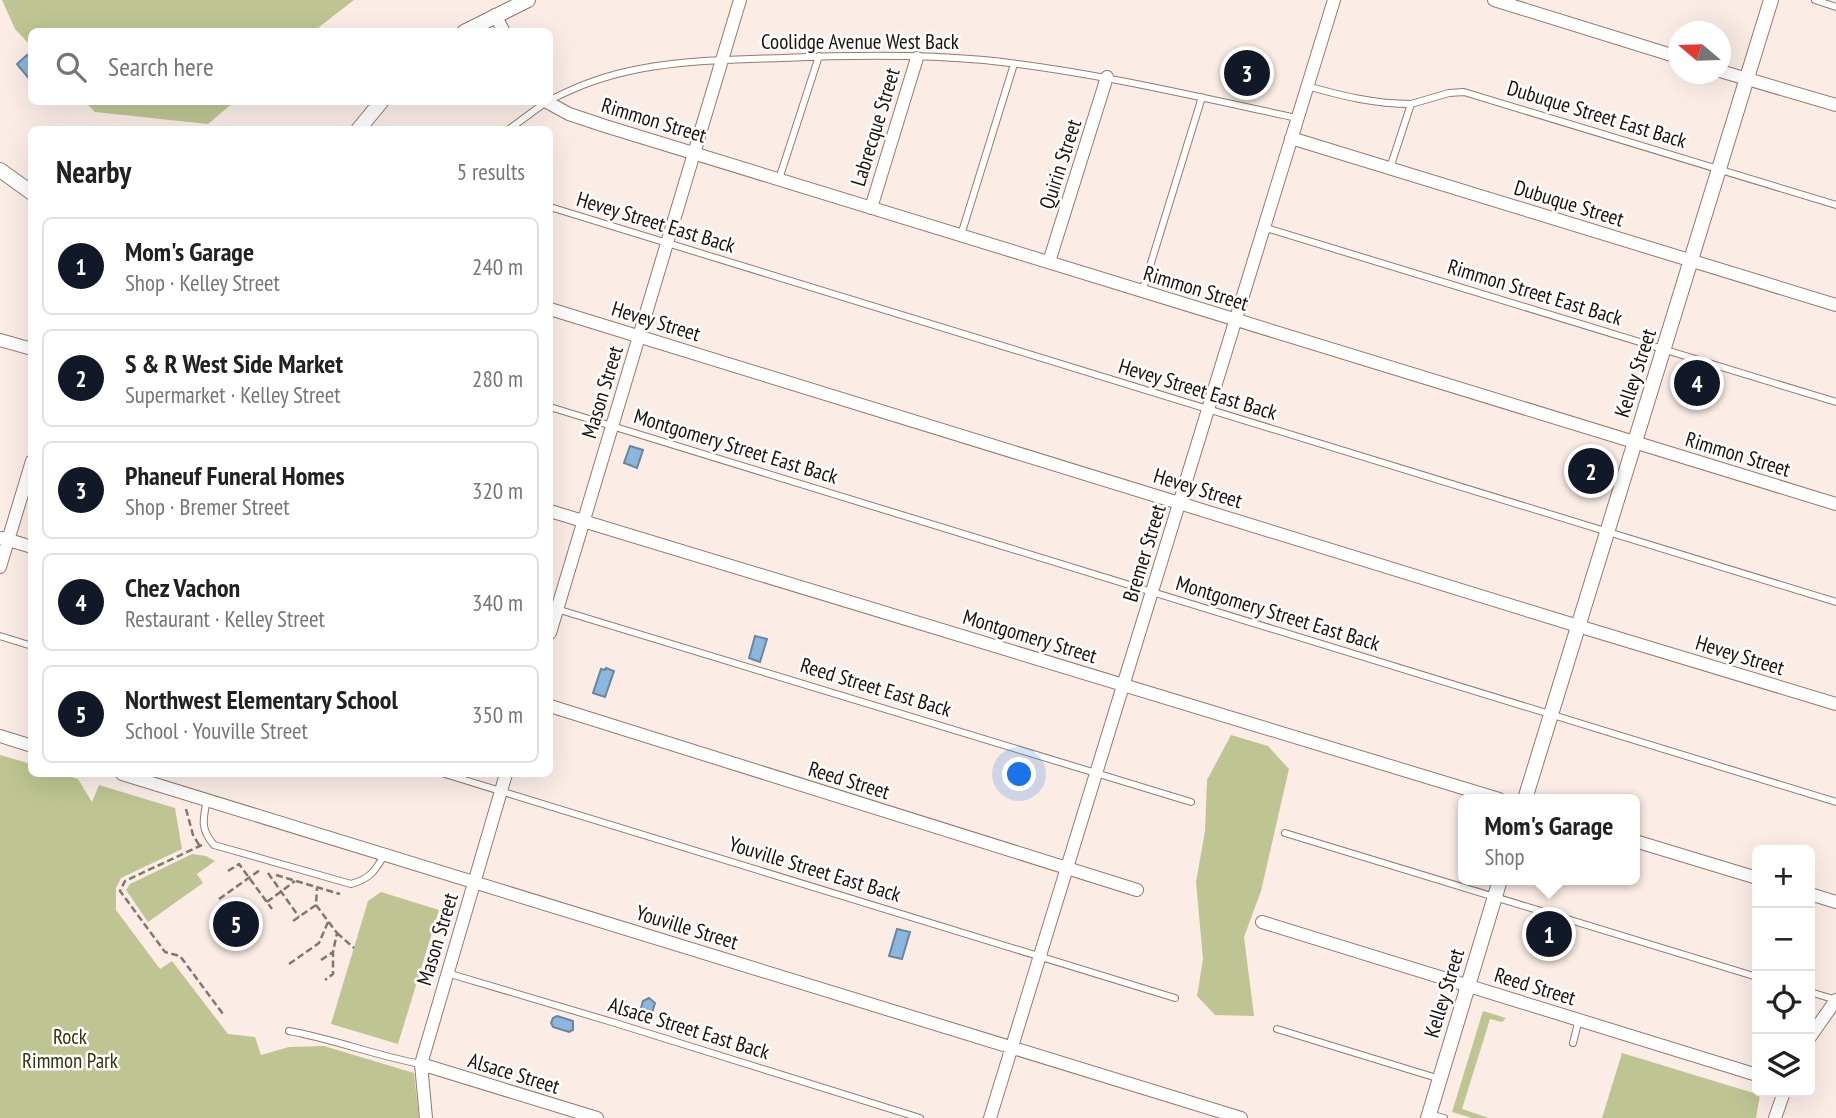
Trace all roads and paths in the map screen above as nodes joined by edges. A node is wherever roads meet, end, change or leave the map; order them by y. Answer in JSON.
{"nodes":[{"id":1,"x":528,"y":0,"type":"edge"},
{"id":2,"x":740,"y":0,"type":"edge"},
{"id":3,"x":1334,"y":0,"type":"edge"},
{"id":4,"x":1494,"y":0,"type":"edge"},
{"id":5,"x":1771,"y":0,"type":"edge"},
{"id":6,"x":1815,"y":0,"type":"edge"},
{"id":7,"x":1836,"y":6,"type":"edge"},
{"id":8,"x":495,"y":15,"type":"junction"},
{"id":9,"x":471,"y":28,"type":"edge"},
{"id":10,"x":502,"y":28,"type":"edge"},
{"id":11,"x":1668,"y":54,"type":"edge"},
{"id":12,"x":819,"y":56,"type":"junction"},
{"id":13,"x":917,"y":58,"type":"junction"},
{"id":14,"x":724,"y":60,"type":"junction"},
{"id":15,"x":1014,"y":64,"type":"junction"},
{"id":16,"x":1731,"y":74,"type":"edge"},
{"id":17,"x":1107,"y":77,"type":"junction"},
{"id":18,"x":1748,"y":79,"type":"junction"},
{"id":19,"x":1307,"y":86,"type":"junction"},
{"id":20,"x":1202,"y":97,"type":"junction"},
{"id":21,"x":553,"y":99,"type":"edge"},
{"id":22,"x":553,"y":104,"type":"edge"},
{"id":23,"x":1411,"y":104,"type":"junction"},
{"id":24,"x":379,"y":105,"type":"edge"},
{"id":25,"x":542,"y":105,"type":"edge"},
{"id":26,"x":1836,"y":105,"type":"edge"},
{"id":27,"x":1297,"y":118,"type":"junction"},
{"id":28,"x":361,"y":126,"type":"edge"},
{"id":29,"x":514,"y":126,"type":"edge"},
{"id":30,"x":1291,"y":138,"type":"junction"},
{"id":31,"x":695,"y":153,"type":"junction"},
{"id":32,"x":1390,"y":168,"type":"junction"},
{"id":33,"x":0,"y":170,"type":"edge"},
{"id":34,"x":1720,"y":170,"type":"junction"},
{"id":35,"x":779,"y":180,"type":"junction"},
{"id":36,"x":28,"y":190,"type":"edge"},
{"id":37,"x":1836,"y":205,"type":"edge"},
{"id":38,"x":553,"y":208,"type":"edge"},
{"id":39,"x":871,"y":208,"type":"junction"},
{"id":40,"x":1263,"y":228,"type":"junction"},
{"id":41,"x":961,"y":235,"type":"junction"},
{"id":42,"x":666,"y":243,"type":"junction"},
{"id":43,"x":1692,"y":261,"type":"junction"},
{"id":44,"x":1049,"y":262,"type":"junction"},
{"id":45,"x":1142,"y":292,"type":"junction"},
{"id":46,"x":1836,"y":305,"type":"edge"},
{"id":47,"x":553,"y":310,"type":"edge"},
{"id":48,"x":1235,"y":320,"type":"junction"},
{"id":49,"x":639,"y":336,"type":"junction"},
{"id":50,"x":0,"y":340,"type":"edge"},
{"id":51,"x":28,"y":348,"type":"edge"},
{"id":52,"x":1664,"y":350,"type":"junction"},
{"id":53,"x":1836,"y":402,"type":"edge"},
{"id":54,"x":553,"y":408,"type":"edge"},
{"id":55,"x":1208,"y":411,"type":"junction"},
{"id":56,"x":612,"y":426,"type":"junction"},
{"id":57,"x":1635,"y":443,"type":"junction"},
{"id":58,"x":28,"y":472,"type":"edge"},
{"id":59,"x":1180,"y":502,"type":"junction"},
{"id":60,"x":1836,"y":504,"type":"edge"},
{"id":61,"x":553,"y":512,"type":"edge"},
{"id":62,"x":583,"y":522,"type":"junction"},
{"id":63,"x":1606,"y":532,"type":"junction"},
{"id":64,"x":4,"y":539,"type":"edge"},
{"id":65,"x":28,"y":546,"type":"edge"},
{"id":66,"x":0,"y":567,"type":"edge"},
{"id":67,"x":1152,"y":592,"type":"junction"},
{"id":68,"x":1836,"y":602,"type":"edge"},
{"id":69,"x":553,"y":608,"type":"edge"},
{"id":70,"x":1578,"y":626,"type":"junction"},
{"id":71,"x":0,"y":636,"type":"edge"},
{"id":72,"x":28,"y":645,"type":"edge"},
{"id":73,"x":1124,"y":684,"type":"junction"},
{"id":74,"x":1836,"y":704,"type":"edge"},
{"id":75,"x":553,"y":707,"type":"edge"},
{"id":76,"x":1550,"y":716,"type":"junction"},
{"id":77,"x":0,"y":736,"type":"edge"},
{"id":78,"x":28,"y":745,"type":"edge"},
{"id":79,"x":1097,"y":772,"type":"junction"},
{"id":80,"x":132,"y":777,"type":"edge"},
{"id":81,"x":455,"y":777,"type":"edge"},
{"id":82,"x":505,"y":777,"type":"edge"},
{"id":83,"x":501,"y":791,"type":"junction"},
{"id":84,"x":1483,"y":794,"type":"edge"},
{"id":85,"x":1527,"y":794,"type":"edge"},
{"id":86,"x":207,"y":800,"type":"junction"},
{"id":87,"x":1191,"y":802,"type":"dead end"},
{"id":88,"x":1836,"y":802,"type":"edge"},
{"id":89,"x":1285,"y":833,"type":"dead end"},
{"id":90,"x":211,"y":841,"type":"junction"},
{"id":91,"x":1640,"y":843,"type":"edge"},
{"id":92,"x":385,"y":854,"type":"junction"},
{"id":93,"x":1067,"y":869,"type":"junction"},
{"id":94,"x":260,"y":870,"type":"dead end"},
{"id":95,"x":228,"y":871,"type":"dead end"},
{"id":96,"x":268,"y":873,"type":"dead end"},
{"id":97,"x":1752,"y":876,"type":"edge"},
{"id":98,"x":249,"y":877,"type":"junction"},
{"id":99,"x":295,"y":881,"type":"dead end"},
{"id":100,"x":474,"y":882,"type":"junction"},
{"id":101,"x":1499,"y":885,"type":"edge"},
{"id":102,"x":317,"y":888,"type":"dead end"},
{"id":103,"x":1137,"y":890,"type":"dead end"},
{"id":104,"x":281,"y":891,"type":"junction"},
{"id":105,"x":1815,"y":896,"type":"edge"},
{"id":106,"x":1495,"y":898,"type":"junction"},
{"id":107,"x":219,"y":900,"type":"dead end"},
{"id":108,"x":267,"y":902,"type":"junction"},
{"id":109,"x":1836,"y":902,"type":"edge"},
{"id":110,"x":316,"y":905,"type":"junction"},
{"id":111,"x":272,"y":909,"type":"dead end"},
{"id":112,"x":299,"y":917,"type":"junction"},
{"id":113,"x":293,"y":921,"type":"dead end"},
{"id":114,"x":328,"y":922,"type":"junction"},
{"id":115,"x":1262,"y":922,"type":"dead end"},
{"id":116,"x":337,"y":933,"type":"junction"},
{"id":117,"x":354,"y":948,"type":"dead end"},
{"id":118,"x":333,"y":952,"type":"junction"},
{"id":119,"x":1041,"y":957,"type":"junction"},
{"id":120,"x":321,"y":960,"type":"dead end"},
{"id":121,"x":289,"y":964,"type":"dead end"},
{"id":122,"x":447,"y":973,"type":"junction"},
{"id":123,"x":1752,"y":975,"type":"edge"},
{"id":124,"x":325,"y":980,"type":"dead end"},
{"id":125,"x":1468,"y":985,"type":"junction"},
{"id":126,"x":1815,"y":994,"type":"edge"},
{"id":127,"x":1175,"y":998,"type":"dead end"},
{"id":128,"x":1836,"y":1000,"type":"edge"},
{"id":129,"x":223,"y":1014,"type":"dead end"},
{"id":130,"x":1579,"y":1019,"type":"junction"},
{"id":131,"x":1277,"y":1029,"type":"dead end"},
{"id":132,"x":289,"y":1031,"type":"dead end"},
{"id":133,"x":1812,"y":1034,"type":"edge"},
{"id":134,"x":1573,"y":1043,"type":"dead end"},
{"id":135,"x":1013,"y":1047,"type":"junction"},
{"id":136,"x":421,"y":1064,"type":"junction"},
{"id":137,"x":1752,"y":1073,"type":"edge"},
{"id":138,"x":1440,"y":1079,"type":"junction"},
{"id":139,"x":1782,"y":1097,"type":"edge"},
{"id":140,"x":1428,"y":1116,"type":"edge"},
{"id":141,"x":426,"y":1118,"type":"edge"},
{"id":142,"x":597,"y":1118,"type":"edge"},
{"id":143,"x":920,"y":1118,"type":"edge"},
{"id":144,"x":990,"y":1118,"type":"edge"},
{"id":145,"x":1241,"y":1118,"type":"edge"},
{"id":146,"x":1444,"y":1118,"type":"edge"},
{"id":147,"x":1775,"y":1118,"type":"edge"}],
"edges":[{"from":1,"to":8,"type":"street"},
{"from":2,"to":14,"type":"street","name":"Mason Street"},
{"from":3,"to":19,"type":"street","name":"Bremer Street"},
{"from":4,"to":11,"type":"street"},
{"from":5,"to":18,"type":"street","name":"Kelley Street"},
{"from":6,"to":7,"type":"lane"},
{"from":8,"to":9,"type":"street"},
{"from":8,"to":10,"type":"street"},
{"from":12,"to":13,"type":"lane","name":"Coolidge Avenue West Back"},
{"from":12,"to":14,"type":"lane","name":"Coolidge Avenue West Back"},
{"from":12,"to":35,"type":"lane"},
{"from":13,"to":15,"type":"lane","name":"Coolidge Avenue West Back"},
{"from":13,"to":39,"type":"street","name":"Labrecque Street"},
{"from":14,"to":21,"type":"lane","name":"Coolidge Avenue West Back"},
{"from":14,"to":31,"type":"street","name":"Mason Street"},
{"from":15,"to":17,"type":"lane","name":"Coolidge Avenue West Back"},
{"from":15,"to":41,"type":"lane"},
{"from":16,"to":18,"type":"street"},
{"from":17,"to":20,"type":"lane","name":"Coolidge Avenue West Back"},
{"from":17,"to":44,"type":"street","name":"Quirin Street"},
{"from":18,"to":26,"type":"street"},
{"from":18,"to":34,"type":"street","name":"Kelley Street"},
{"from":19,"to":23,"type":"lane","name":"Dubuque Street East Back"},
{"from":19,"to":27,"type":"street","name":"Bremer Street"},
{"from":20,"to":27,"type":"lane","name":"Coolidge Avenue West Back"},
{"from":20,"to":45,"type":"lane"},
{"from":22,"to":31,"type":"street","name":"Rimmon Street"},
{"from":23,"to":32,"type":"lane"},
{"from":23,"to":34,"type":"lane","name":"Dubuque Street East Back"},
{"from":24,"to":28,"type":"street"},
{"from":25,"to":29,"type":"lane","name":"Coolidge Avenue West Back"},
{"from":27,"to":30,"type":"street","name":"Bremer Street"},
{"from":30,"to":32,"type":"street","name":"Dubuque Street"},
{"from":30,"to":40,"type":"street","name":"Bremer Street"},
{"from":31,"to":35,"type":"street","name":"Rimmon Street"},
{"from":31,"to":42,"type":"street","name":"Mason Street"},
{"from":32,"to":43,"type":"street","name":"Dubuque Street"},
{"from":33,"to":36,"type":"street"},
{"from":34,"to":37,"type":"lane","name":"Dubuque Street East Back"},
{"from":34,"to":43,"type":"street","name":"Kelley Street"},
{"from":35,"to":39,"type":"street","name":"Rimmon Street"},
{"from":38,"to":42,"type":"lane","name":"Hevey Street East Back"},
{"from":39,"to":41,"type":"street","name":"Rimmon Street"},
{"from":40,"to":48,"type":"street","name":"Bremer Street"},
{"from":40,"to":52,"type":"lane","name":"Rimmon Street East Back"},
{"from":41,"to":44,"type":"street","name":"Rimmon Street"},
{"from":42,"to":49,"type":"street","name":"Mason Street"},
{"from":42,"to":55,"type":"lane","name":"Hevey Street East Back"},
{"from":43,"to":46,"type":"street","name":"Dubuque Street"},
{"from":43,"to":52,"type":"street","name":"Kelley Street"},
{"from":44,"to":45,"type":"street","name":"Rimmon Street"},
{"from":45,"to":48,"type":"street","name":"Rimmon Street"},
{"from":47,"to":49,"type":"street","name":"Hevey Street"},
{"from":48,"to":55,"type":"street","name":"Bremer Street"},
{"from":48,"to":57,"type":"street","name":"Rimmon Street"},
{"from":49,"to":56,"type":"street","name":"Mason Street"},
{"from":49,"to":59,"type":"street","name":"Hevey Street"},
{"from":50,"to":51,"type":"street"},
{"from":52,"to":53,"type":"lane","name":"Rimmon Street East Back"},
{"from":52,"to":57,"type":"street","name":"Kelley Street"},
{"from":54,"to":56,"type":"lane","name":"Montgomery Street East Back"},
{"from":55,"to":59,"type":"street","name":"Bremer Street"},
{"from":55,"to":63,"type":"lane","name":"Hevey Street East Back"},
{"from":56,"to":62,"type":"street","name":"Mason Street"},
{"from":56,"to":67,"type":"lane","name":"Montgomery Street East Back"},
{"from":57,"to":60,"type":"street","name":"Rimmon Street"},
{"from":57,"to":63,"type":"street","name":"Kelley Street"},
{"from":58,"to":64,"type":"street"},
{"from":59,"to":67,"type":"street","name":"Bremer Street"},
{"from":59,"to":70,"type":"street","name":"Hevey Street"},
{"from":61,"to":62,"type":"street","name":"Montgomery Street"},
{"from":62,"to":69,"type":"street","name":"Mason Street"},
{"from":62,"to":73,"type":"street","name":"Montgomery Street"},
{"from":63,"to":68,"type":"lane","name":"Hevey Street East Back"},
{"from":63,"to":70,"type":"street","name":"Kelley Street"},
{"from":64,"to":65,"type":"street"},
{"from":64,"to":66,"type":"street"},
{"from":67,"to":73,"type":"street","name":"Bremer Street"},
{"from":67,"to":76,"type":"lane","name":"Montgomery Street East Back"},
{"from":69,"to":79,"type":"lane","name":"Reed Street East Back"},
{"from":70,"to":74,"type":"street","name":"Hevey Street"},
{"from":70,"to":76,"type":"street","name":"Kelley Street"},
{"from":71,"to":72,"type":"lane"},
{"from":73,"to":79,"type":"street","name":"Bremer Street"},
{"from":73,"to":84,"type":"street","name":"Montgomery Street"},
{"from":75,"to":93,"type":"street","name":"Reed Street"},
{"from":76,"to":85,"type":"street","name":"Kelley Street"},
{"from":76,"to":88,"type":"lane","name":"Montgomery Street East Back"},
{"from":77,"to":78,"type":"street"},
{"from":79,"to":87,"type":"lane","name":"Reed Street East Back"},
{"from":79,"to":93,"type":"street","name":"Bremer Street"},
{"from":80,"to":86,"type":"street","name":"Youville Street"},
{"from":81,"to":83,"type":"lane","name":"Youville Street East Back"},
{"from":82,"to":83,"type":"street","name":"Mason Street"},
{"from":83,"to":100,"type":"street","name":"Mason Street"},
{"from":83,"to":119,"type":"lane","name":"Youville Street East Back"},
{"from":86,"to":90,"type":"lane"},
{"from":86,"to":92,"type":"street","name":"Youville Street"},
{"from":89,"to":106,"type":"lane"},
{"from":90,"to":92,"type":"lane"},
{"from":90,"to":129,"type":"path"},
{"from":91,"to":97,"type":"street"},
{"from":92,"to":100,"type":"street","name":"Youville Street"},
{"from":93,"to":103,"type":"street","name":"Reed Street"},
{"from":93,"to":119,"type":"street","name":"Bremer Street"},
{"from":94,"to":98,"type":"path"},
{"from":95,"to":98,"type":"path"},
{"from":96,"to":104,"type":"path"},
{"from":98,"to":107,"type":"path"},
{"from":98,"to":108,"type":"path"},
{"from":99,"to":104,"type":"path"},
{"from":100,"to":122,"type":"street","name":"Mason Street"},
{"from":100,"to":135,"type":"street","name":"Youville Street"},
{"from":101,"to":106,"type":"street","name":"Kelley Street"},
{"from":102,"to":110,"type":"path"},
{"from":104,"to":108,"type":"path"},
{"from":104,"to":112,"type":"path"},
{"from":105,"to":109,"type":"street"},
{"from":106,"to":123,"type":"lane"},
{"from":106,"to":125,"type":"street","name":"Kelley Street"},
{"from":108,"to":111,"type":"path"},
{"from":110,"to":112,"type":"path"},
{"from":110,"to":114,"type":"path"},
{"from":112,"to":113,"type":"path"},
{"from":114,"to":116,"type":"path"},
{"from":114,"to":121,"type":"path"},
{"from":115,"to":125,"type":"street","name":"Reed Street"},
{"from":116,"to":117,"type":"path"},
{"from":116,"to":118,"type":"path"},
{"from":118,"to":120,"type":"path"},
{"from":118,"to":124,"type":"path"},
{"from":119,"to":127,"type":"lane","name":"Youville Street East Back"},
{"from":119,"to":135,"type":"street","name":"Bremer Street"},
{"from":122,"to":136,"type":"street","name":"Mason Street"},
{"from":122,"to":143,"type":"lane","name":"Alsace Street East Back"},
{"from":125,"to":130,"type":"street","name":"Reed Street"},
{"from":125,"to":138,"type":"street","name":"Kelley Street"},
{"from":126,"to":128,"type":"lane"},
{"from":128,"to":133,"type":"street"},
{"from":130,"to":134,"type":"lane"},
{"from":130,"to":137,"type":"street","name":"Reed Street"},
{"from":131,"to":138,"type":"lane"},
{"from":132,"to":136,"type":"lane"},
{"from":135,"to":144,"type":"street","name":"Bremer Street"},
{"from":135,"to":145,"type":"street","name":"Youville Street"},
{"from":136,"to":141,"type":"street","name":"Mason Street"},
{"from":136,"to":142,"type":"street","name":"Alsace Street"},
{"from":138,"to":140,"type":"street","name":"Kelley Street"},
{"from":139,"to":147,"type":"street"},
{"from":140,"to":146,"type":"lane"}]}
